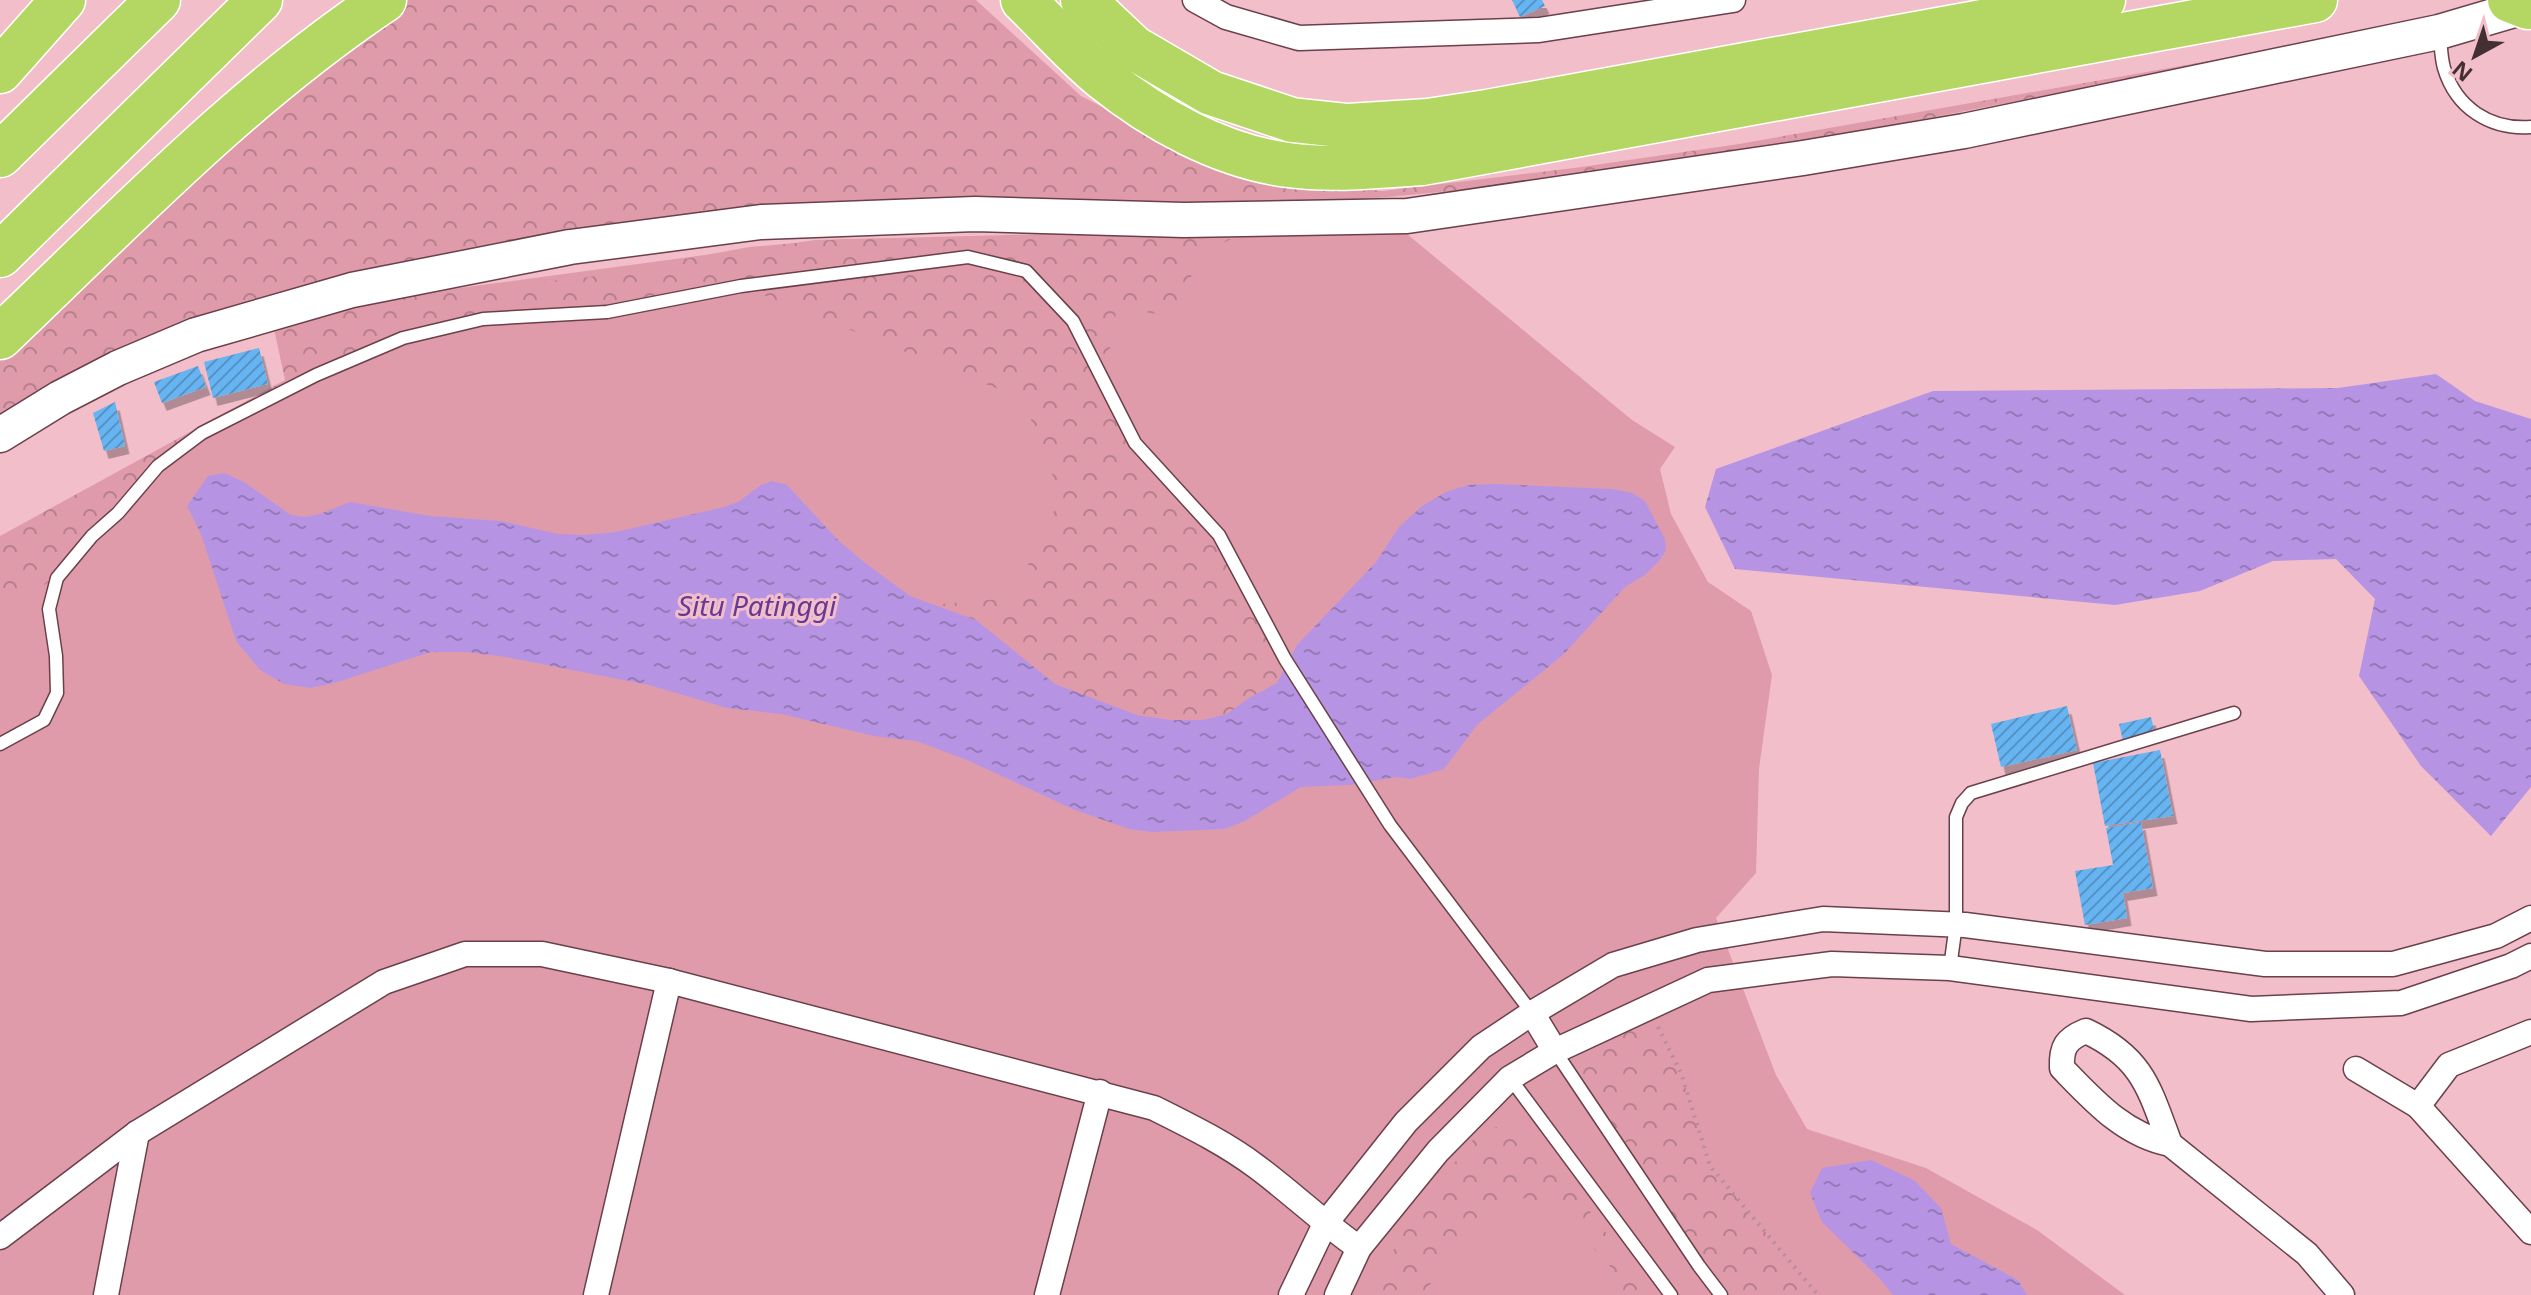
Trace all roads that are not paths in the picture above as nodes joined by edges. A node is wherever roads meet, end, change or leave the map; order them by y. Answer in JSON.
{"nodes":[{"id":1,"x":63,"y":0,"type":"edge"},
{"id":2,"x":158,"y":0,"type":"edge"},
{"id":3,"x":260,"y":0,"type":"edge"},
{"id":4,"x":384,"y":0,"type":"edge"},
{"id":5,"x":1023,"y":0,"type":"edge"},
{"id":6,"x":1083,"y":0,"type":"edge"},
{"id":7,"x":1195,"y":0,"type":"edge"},
{"id":8,"x":1733,"y":0,"type":"edge"},
{"id":9,"x":2103,"y":0,"type":"edge"},
{"id":10,"x":2315,"y":0,"type":"edge"},
{"id":11,"x":2526,"y":5,"type":"edge"},
{"id":12,"x":2439,"y":32,"type":"junction"},
{"id":13,"x":0,"y":71,"type":"edge"},
{"id":14,"x":2531,"y":127,"type":"edge"},
{"id":15,"x":0,"y":155,"type":"edge"},
{"id":16,"x":0,"y":255,"type":"edge"},
{"id":17,"x":0,"y":337,"type":"edge"},
{"id":18,"x":0,"y":435,"type":"edge"},
{"id":19,"x":2234,"y":713,"type":"dead end"},
{"id":20,"x":0,"y":744,"type":"edge"},
{"id":21,"x":2531,"y":918,"type":"edge"},
{"id":22,"x":1956,"y":924,"type":"junction"},
{"id":23,"x":2531,"y":956,"type":"edge"},
{"id":24,"x":1950,"y":968,"type":"junction"},
{"id":25,"x":669,"y":981,"type":"junction"},
{"id":26,"x":1532,"y":1013,"type":"junction"},
{"id":27,"x":2531,"y":1032,"type":"edge"},
{"id":28,"x":1481,"y":1047,"type":"junction"},
{"id":29,"x":1555,"y":1051,"type":"junction"},
{"id":30,"x":2356,"y":1069,"type":"dead end"},
{"id":31,"x":1510,"y":1078,"type":"junction"},
{"id":32,"x":1100,"y":1092,"type":"junction"},
{"id":33,"x":2418,"y":1106,"type":"junction"},
{"id":34,"x":137,"y":1133,"type":"junction"},
{"id":35,"x":2170,"y":1144,"type":"junction"},
{"id":36,"x":1325,"y":1224,"type":"junction"},
{"id":37,"x":2531,"y":1232,"type":"edge"},
{"id":38,"x":0,"y":1237,"type":"edge"},
{"id":39,"x":1359,"y":1248,"type":"junction"},
{"id":40,"x":106,"y":1295,"type":"edge"},
{"id":41,"x":596,"y":1295,"type":"edge"},
{"id":42,"x":1047,"y":1295,"type":"edge"},
{"id":43,"x":1291,"y":1295,"type":"edge"},
{"id":44,"x":1337,"y":1295,"type":"edge"},
{"id":45,"x":1671,"y":1295,"type":"edge"},
{"id":46,"x":1721,"y":1295,"type":"edge"},
{"id":47,"x":2342,"y":1295,"type":"edge"}],
"edges":[{"from":1,"to":13,"type":"highway"},
{"from":2,"to":15,"type":"highway"},
{"from":3,"to":16,"type":"highway"},
{"from":4,"to":17,"type":"highway"},
{"from":5,"to":10,"type":"highway"},
{"from":6,"to":9,"type":"highway"},
{"from":7,"to":8,"type":"street"},
{"from":11,"to":12,"type":"main road"},
{"from":12,"to":14,"type":"lane"},
{"from":12,"to":18,"type":"main road"},
{"from":19,"to":22,"type":"lane"},
{"from":20,"to":26,"type":"lane"},
{"from":21,"to":22,"type":"street"},
{"from":22,"to":24,"type":"lane"},
{"from":22,"to":26,"type":"street"},
{"from":23,"to":24,"type":"street"},
{"from":24,"to":29,"type":"street"},
{"from":25,"to":32,"type":"street"},
{"from":25,"to":34,"type":"street"},
{"from":25,"to":41,"type":"street"},
{"from":26,"to":28,"type":"street"},
{"from":26,"to":29,"type":"street"},
{"from":27,"to":33,"type":"street"},
{"from":28,"to":31,"type":"street"},
{"from":28,"to":36,"type":"street"},
{"from":29,"to":31,"type":"street"},
{"from":29,"to":46,"type":"lane"},
{"from":30,"to":33,"type":"street"},
{"from":31,"to":39,"type":"street"},
{"from":31,"to":45,"type":"lane"},
{"from":32,"to":36,"type":"street"},
{"from":32,"to":42,"type":"street"},
{"from":33,"to":37,"type":"street"},
{"from":34,"to":38,"type":"street"},
{"from":34,"to":40,"type":"street"},
{"from":35,"to":35,"type":"street"},
{"from":35,"to":47,"type":"street"},
{"from":36,"to":39,"type":"street"},
{"from":36,"to":43,"type":"street"},
{"from":39,"to":44,"type":"street"}]}
